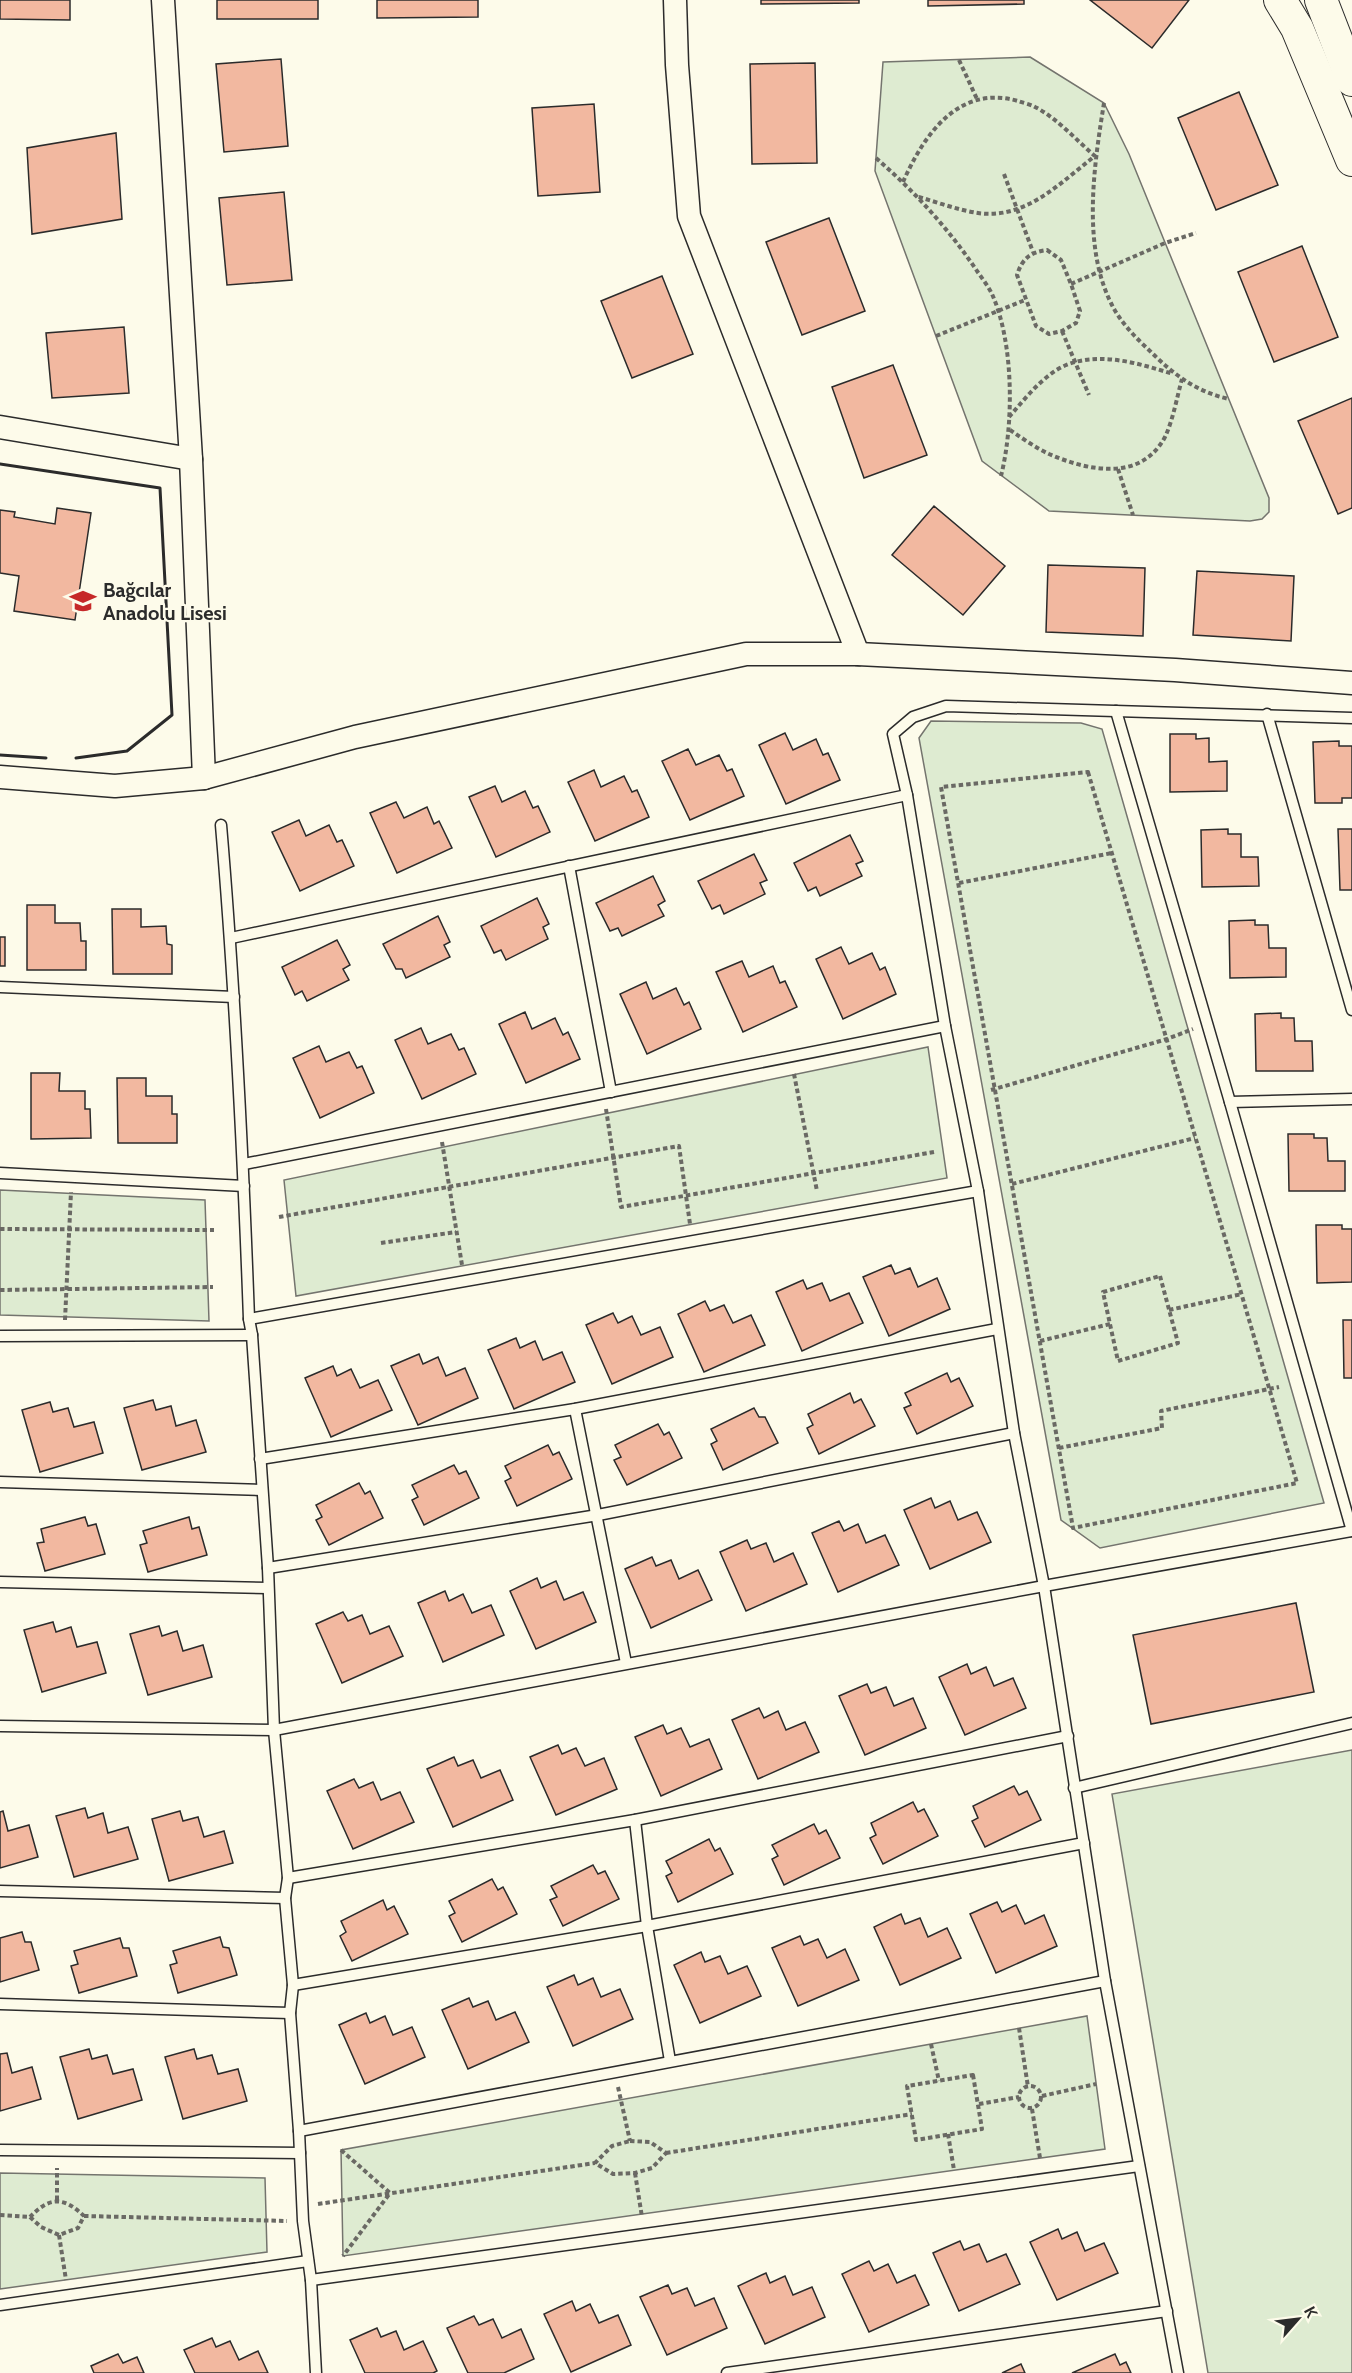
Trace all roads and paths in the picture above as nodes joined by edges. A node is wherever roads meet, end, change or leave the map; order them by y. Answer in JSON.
{"nodes":[{"id":1,"x":163,"y":0,"type":"edge"},
{"id":2,"x":675,"y":0,"type":"edge"},
{"id":3,"x":1280,"y":0,"type":"edge"},
{"id":4,"x":1321,"y":0,"type":"edge"},
{"id":5,"x":959,"y":60,"type":"dead end"},
{"id":6,"x":1352,"y":80,"type":"edge"},
{"id":7,"x":977,"y":99,"type":"junction"},
{"id":8,"x":1104,"y":103,"type":"dead end"},
{"id":9,"x":1095,"y":156,"type":"junction"},
{"id":10,"x":876,"y":158,"type":"dead end"},
{"id":11,"x":1352,"y":160,"type":"edge"},
{"id":12,"x":1004,"y":174,"type":"dead end"},
{"id":13,"x":903,"y":182,"type":"junction"},
{"id":14,"x":916,"y":196,"type":"junction"},
{"id":15,"x":1017,"y":210,"type":"junction"},
{"id":16,"x":1196,"y":233,"type":"dead end"},
{"id":17,"x":1033,"y":252,"type":"junction"},
{"id":18,"x":1100,"y":271,"type":"junction"},
{"id":19,"x":1071,"y":284,"type":"junction"},
{"id":20,"x":1025,"y":300,"type":"junction"},
{"id":21,"x":998,"y":311,"type":"junction"},
{"id":22,"x":1062,"y":331,"type":"junction"},
{"id":23,"x":936,"y":336,"type":"dead end"},
{"id":24,"x":1076,"y":363,"type":"junction"},
{"id":25,"x":1174,"y":374,"type":"junction"},
{"id":26,"x":1182,"y":379,"type":"junction"},
{"id":27,"x":1089,"y":395,"type":"dead end"},
{"id":28,"x":1229,"y":399,"type":"dead end"},
{"id":29,"x":1009,"y":417,"type":"junction"},
{"id":30,"x":0,"y":427,"type":"edge"},
{"id":31,"x":1010,"y":430,"type":"junction"},
{"id":32,"x":191,"y":459,"type":"junction"},
{"id":33,"x":1119,"y":470,"type":"junction"},
{"id":34,"x":1001,"y":476,"type":"dead end"},
{"id":35,"x":1133,"y":515,"type":"dead end"},
{"id":36,"x":858,"y":654,"type":"junction"},
{"id":37,"x":1352,"y":683,"type":"edge"},
{"id":38,"x":1116,"y":711,"type":"junction"},
{"id":39,"x":1267,"y":714,"type":"junction"},
{"id":40,"x":1352,"y":718,"type":"edge"},
{"id":41,"x":0,"y":777,"type":"edge"},
{"id":42,"x":204,"y":778,"type":"junction"},
{"id":43,"x":907,"y":795,"type":"junction"},
{"id":44,"x":221,"y":825,"type":"dead end"},
{"id":45,"x":1112,"y":853,"type":"junction"},
{"id":46,"x":569,"y":866,"type":"junction"},
{"id":47,"x":958,"y":883,"type":"junction"},
{"id":48,"x":231,"y":938,"type":"junction"},
{"id":49,"x":0,"y":987,"type":"edge"},
{"id":50,"x":234,"y":997,"type":"junction"},
{"id":51,"x":1352,"y":1010,"type":"edge"},
{"id":52,"x":1207,"y":1024,"type":"junction"},
{"id":53,"x":945,"y":1026,"type":"junction"},
{"id":54,"x":1167,"y":1039,"type":"junction"},
{"id":55,"x":791,"y":1057,"type":"junction"},
{"id":56,"x":993,"y":1089,"type":"junction"},
{"id":57,"x":607,"y":1093,"type":"junction"},
{"id":58,"x":1352,"y":1099,"type":"edge"},
{"id":59,"x":1230,"y":1102,"type":"junction"},
{"id":60,"x":439,"y":1126,"type":"junction"},
{"id":61,"x":1196,"y":1137,"type":"junction"},
{"id":62,"x":934,"y":1152,"type":"dead end"},
{"id":63,"x":613,"y":1158,"type":"junction"},
{"id":64,"x":244,"y":1164,"type":"junction"},
{"id":65,"x":0,"y":1173,"type":"edge"},
{"id":66,"x":814,"y":1173,"type":"junction"},
{"id":67,"x":72,"y":1178,"type":"junction"},
{"id":68,"x":1012,"y":1184,"type":"junction"},
{"id":69,"x":244,"y":1186,"type":"junction"},
{"id":70,"x":449,"y":1187,"type":"junction"},
{"id":71,"x":817,"y":1191,"type":"dead end"},
{"id":72,"x":978,"y":1191,"type":"junction"},
{"id":73,"x":686,"y":1195,"type":"junction"},
{"id":74,"x":279,"y":1217,"type":"dead end"},
{"id":75,"x":0,"y":1229,"type":"edge"},
{"id":76,"x":69,"y":1230,"type":"junction"},
{"id":77,"x":214,"y":1230,"type":"dead end"},
{"id":78,"x":456,"y":1232,"type":"junction"},
{"id":79,"x":692,"y":1241,"type":"junction"},
{"id":80,"x":381,"y":1243,"type":"dead end"},
{"id":81,"x":464,"y":1281,"type":"junction"},
{"id":82,"x":213,"y":1287,"type":"dead end"},
{"id":83,"x":66,"y":1289,"type":"junction"},
{"id":84,"x":0,"y":1290,"type":"edge"},
{"id":85,"x":1242,"y":1293,"type":"junction"},
{"id":86,"x":1169,"y":1310,"type":"junction"},
{"id":87,"x":249,"y":1319,"type":"junction"},
{"id":88,"x":1110,"y":1323,"type":"junction"},
{"id":89,"x":997,"y":1329,"type":"junction"},
{"id":90,"x":252,"y":1335,"type":"junction"},
{"id":91,"x":0,"y":1336,"type":"edge"},
{"id":92,"x":64,"y":1336,"type":"junction"},
{"id":93,"x":1040,"y":1341,"type":"junction"},
{"id":94,"x":1279,"y":1387,"type":"dead end"},
{"id":95,"x":576,"y":1409,"type":"junction"},
{"id":96,"x":1014,"y":1433,"type":"junction"},
{"id":97,"x":1059,"y":1448,"type":"junction"},
{"id":98,"x":260,"y":1459,"type":"junction"},
{"id":99,"x":0,"y":1482,"type":"edge"},
{"id":100,"x":262,"y":1490,"type":"junction"},
{"id":101,"x":598,"y":1515,"type":"junction"},
{"id":102,"x":1352,"y":1531,"type":"edge"},
{"id":103,"x":268,"y":1568,"type":"junction"},
{"id":104,"x":0,"y":1582,"type":"edge"},
{"id":105,"x":1044,"y":1586,"type":"junction"},
{"id":106,"x":268,"y":1588,"type":"junction"},
{"id":107,"x":626,"y":1664,"type":"junction"},
{"id":108,"x":1352,"y":1723,"type":"edge"},
{"id":109,"x":0,"y":1726,"type":"edge"},
{"id":110,"x":274,"y":1730,"type":"junction"},
{"id":111,"x":1068,"y":1736,"type":"junction"},
{"id":112,"x":1074,"y":1788,"type":"junction"},
{"id":113,"x":635,"y":1820,"type":"junction"},
{"id":114,"x":1084,"y":1843,"type":"junction"},
{"id":115,"x":288,"y":1878,"type":"junction"},
{"id":116,"x":0,"y":1891,"type":"edge"},
{"id":117,"x":285,"y":1898,"type":"junction"},
{"id":118,"x":647,"y":1926,"type":"junction"},
{"id":119,"x":1106,"y":1980,"type":"junction"},
{"id":120,"x":294,"y":1985,"type":"junction"},
{"id":121,"x":0,"y":2004,"type":"edge"},
{"id":122,"x":290,"y":2013,"type":"junction"},
{"id":123,"x":1019,"y":2028,"type":"dead end"},
{"id":124,"x":931,"y":2044,"type":"dead end"},
{"id":125,"x":670,"y":2061,"type":"junction"},
{"id":126,"x":615,"y":2072,"type":"junction"},
{"id":127,"x":939,"y":2081,"type":"junction"},
{"id":128,"x":1096,"y":2084,"type":"dead end"},
{"id":129,"x":1028,"y":2086,"type":"junction"},
{"id":130,"x":1041,"y":2096,"type":"junction"},
{"id":131,"x":1019,"y":2097,"type":"junction"},
{"id":132,"x":979,"y":2104,"type":"junction"},
{"id":133,"x":1032,"y":2109,"type":"junction"},
{"id":134,"x":912,"y":2114,"type":"junction"},
{"id":135,"x":299,"y":2131,"type":"junction"},
{"id":136,"x":948,"y":2134,"type":"junction"},
{"id":137,"x":630,"y":2141,"type":"junction"},
{"id":138,"x":0,"y":2150,"type":"edge"},
{"id":139,"x":341,"y":2150,"type":"dead end"},
{"id":140,"x":57,"y":2151,"type":"junction"},
{"id":141,"x":300,"y":2153,"type":"junction"},
{"id":142,"x":666,"y":2153,"type":"junction"},
{"id":143,"x":1040,"y":2158,"type":"dead end"},
{"id":144,"x":595,"y":2163,"type":"junction"},
{"id":145,"x":1138,"y":2166,"type":"junction"},
{"id":146,"x":954,"y":2170,"type":"dead end"},
{"id":147,"x":635,"y":2174,"type":"junction"},
{"id":148,"x":390,"y":2193,"type":"junction"},
{"id":149,"x":57,"y":2200,"type":"junction"},
{"id":150,"x":302,"y":2206,"type":"junction"},
{"id":151,"x":0,"y":2216,"type":"edge"},
{"id":152,"x":84,"y":2216,"type":"junction"},
{"id":153,"x":30,"y":2217,"type":"junction"},
{"id":154,"x":303,"y":2221,"type":"junction"},
{"id":155,"x":644,"y":2234,"type":"junction"},
{"id":156,"x":59,"y":2235,"type":"junction"},
{"id":157,"x":343,"y":2256,"type":"dead end"},
{"id":158,"x":308,"y":2261,"type":"junction"},
{"id":159,"x":310,"y":2280,"type":"junction"},
{"id":160,"x":68,"y":2295,"type":"junction"},
{"id":161,"x":0,"y":2305,"type":"edge"},
{"id":162,"x":1167,"y":2311,"type":"junction"},
{"id":163,"x":751,"y":2371,"type":"edge"},
{"id":164,"x":316,"y":2373,"type":"edge"},
{"id":165,"x":727,"y":2373,"type":"edge"},
{"id":166,"x":1179,"y":2373,"type":"edge"}],
"edges":[{"from":1,"to":32,"type":"street"},
{"from":2,"to":36,"type":"street"},
{"from":3,"to":11,"type":"main road"},
{"from":4,"to":6,"type":"main road"},
{"from":5,"to":7,"type":"path"},
{"from":7,"to":9,"type":"path"},
{"from":7,"to":13,"type":"path"},
{"from":8,"to":9,"type":"path"},
{"from":9,"to":15,"type":"path"},
{"from":9,"to":18,"type":"path"},
{"from":10,"to":13,"type":"path"},
{"from":12,"to":15,"type":"path"},
{"from":13,"to":14,"type":"path"},
{"from":14,"to":15,"type":"path"},
{"from":14,"to":21,"type":"path"},
{"from":15,"to":17,"type":"path"},
{"from":16,"to":18,"type":"path"},
{"from":17,"to":19,"type":"path"},
{"from":17,"to":20,"type":"path"},
{"from":18,"to":19,"type":"path"},
{"from":18,"to":25,"type":"path"},
{"from":19,"to":22,"type":"path"},
{"from":20,"to":21,"type":"path"},
{"from":20,"to":22,"type":"path"},
{"from":21,"to":23,"type":"path"},
{"from":21,"to":29,"type":"path"},
{"from":22,"to":24,"type":"path"},
{"from":24,"to":25,"type":"path"},
{"from":24,"to":27,"type":"path"},
{"from":24,"to":29,"type":"path"},
{"from":25,"to":26,"type":"path"},
{"from":26,"to":28,"type":"path"},
{"from":26,"to":33,"type":"path"},
{"from":29,"to":31,"type":"path"},
{"from":30,"to":32,"type":"street"},
{"from":31,"to":33,"type":"path"},
{"from":31,"to":34,"type":"path"},
{"from":32,"to":42,"type":"street"},
{"from":33,"to":35,"type":"path"},
{"from":36,"to":37,"type":"street"},
{"from":36,"to":42,"type":"street"},
{"from":38,"to":39,"type":"lane"},
{"from":38,"to":43,"type":"lane"},
{"from":38,"to":52,"type":"lane"},
{"from":39,"to":40,"type":"lane"},
{"from":39,"to":51,"type":"lane"},
{"from":41,"to":42,"type":"street"},
{"from":43,"to":46,"type":"lane"},
{"from":43,"to":53,"type":"lane"},
{"from":44,"to":48,"type":"lane"},
{"from":45,"to":47,"type":"path"},
{"from":45,"to":47,"type":"path"},
{"from":45,"to":54,"type":"path"},
{"from":46,"to":48,"type":"lane"},
{"from":46,"to":57,"type":"lane"},
{"from":47,"to":56,"type":"path"},
{"from":48,"to":50,"type":"lane"},
{"from":49,"to":50,"type":"lane"},
{"from":50,"to":64,"type":"lane"},
{"from":52,"to":54,"type":"path"},
{"from":52,"to":59,"type":"lane"},
{"from":53,"to":55,"type":"lane"},
{"from":53,"to":72,"type":"lane"},
{"from":54,"to":56,"type":"path"},
{"from":54,"to":61,"type":"path"},
{"from":55,"to":57,"type":"lane"},
{"from":55,"to":66,"type":"path"},
{"from":56,"to":68,"type":"path"},
{"from":57,"to":60,"type":"lane"},
{"from":57,"to":63,"type":"path"},
{"from":58,"to":59,"type":"lane"},
{"from":59,"to":102,"type":"lane"},
{"from":60,"to":64,"type":"lane"},
{"from":60,"to":70,"type":"path"},
{"from":61,"to":68,"type":"path"},
{"from":61,"to":85,"type":"path"},
{"from":62,"to":66,"type":"path"},
{"from":63,"to":70,"type":"path"},
{"from":63,"to":73,"type":"path"},
{"from":63,"to":73,"type":"path"},
{"from":64,"to":69,"type":"lane"},
{"from":65,"to":67,"type":"lane"},
{"from":66,"to":71,"type":"path"},
{"from":66,"to":73,"type":"path"},
{"from":67,"to":69,"type":"lane"},
{"from":67,"to":76,"type":"path"},
{"from":68,"to":93,"type":"path"},
{"from":69,"to":87,"type":"lane"},
{"from":70,"to":74,"type":"path"},
{"from":70,"to":78,"type":"path"},
{"from":72,"to":79,"type":"lane"},
{"from":72,"to":89,"type":"lane"},
{"from":73,"to":79,"type":"path"},
{"from":75,"to":76,"type":"path"},
{"from":76,"to":77,"type":"path"},
{"from":76,"to":83,"type":"path"},
{"from":78,"to":80,"type":"path"},
{"from":78,"to":81,"type":"path"},
{"from":79,"to":81,"type":"lane"},
{"from":81,"to":87,"type":"lane"},
{"from":82,"to":83,"type":"path"},
{"from":83,"to":84,"type":"path"},
{"from":83,"to":92,"type":"path"},
{"from":85,"to":86,"type":"path"},
{"from":85,"to":97,"type":"path"},
{"from":86,"to":88,"type":"path"},
{"from":86,"to":88,"type":"path"},
{"from":87,"to":90,"type":"lane"},
{"from":88,"to":93,"type":"path"},
{"from":89,"to":95,"type":"lane"},
{"from":89,"to":96,"type":"lane"},
{"from":90,"to":92,"type":"lane"},
{"from":90,"to":98,"type":"lane"},
{"from":91,"to":92,"type":"lane"},
{"from":93,"to":97,"type":"path"},
{"from":94,"to":97,"type":"path"},
{"from":95,"to":98,"type":"lane"},
{"from":95,"to":101,"type":"lane"},
{"from":96,"to":101,"type":"lane"},
{"from":96,"to":105,"type":"lane"},
{"from":98,"to":100,"type":"lane"},
{"from":99,"to":100,"type":"lane"},
{"from":100,"to":103,"type":"lane"},
{"from":101,"to":103,"type":"lane"},
{"from":101,"to":107,"type":"lane"},
{"from":102,"to":105,"type":"lane"},
{"from":103,"to":106,"type":"lane"},
{"from":104,"to":106,"type":"lane"},
{"from":105,"to":107,"type":"lane"},
{"from":105,"to":111,"type":"lane"},
{"from":106,"to":110,"type":"lane"},
{"from":107,"to":110,"type":"lane"},
{"from":108,"to":112,"type":"lane"},
{"from":109,"to":110,"type":"lane"},
{"from":110,"to":115,"type":"lane"},
{"from":111,"to":112,"type":"lane"},
{"from":111,"to":113,"type":"lane"},
{"from":112,"to":114,"type":"lane"},
{"from":113,"to":115,"type":"lane"},
{"from":113,"to":118,"type":"lane"},
{"from":114,"to":118,"type":"lane"},
{"from":114,"to":119,"type":"lane"},
{"from":115,"to":117,"type":"lane"},
{"from":116,"to":117,"type":"lane"},
{"from":117,"to":120,"type":"lane"},
{"from":118,"to":120,"type":"lane"},
{"from":118,"to":125,"type":"lane"},
{"from":119,"to":125,"type":"lane"},
{"from":119,"to":145,"type":"lane"},
{"from":120,"to":122,"type":"lane"},
{"from":121,"to":122,"type":"lane"},
{"from":122,"to":135,"type":"lane"},
{"from":123,"to":129,"type":"path"},
{"from":124,"to":127,"type":"path"},
{"from":125,"to":126,"type":"lane"},
{"from":126,"to":135,"type":"lane"},
{"from":126,"to":137,"type":"path"},
{"from":127,"to":132,"type":"path"},
{"from":127,"to":134,"type":"path"},
{"from":128,"to":130,"type":"path"},
{"from":129,"to":130,"type":"path"},
{"from":129,"to":131,"type":"path"},
{"from":130,"to":133,"type":"path"},
{"from":131,"to":132,"type":"path"},
{"from":131,"to":133,"type":"path"},
{"from":132,"to":136,"type":"path"},
{"from":133,"to":143,"type":"path"},
{"from":134,"to":136,"type":"path"},
{"from":134,"to":142,"type":"path"},
{"from":135,"to":141,"type":"lane"},
{"from":136,"to":146,"type":"path"},
{"from":137,"to":142,"type":"path"},
{"from":137,"to":144,"type":"path"},
{"from":138,"to":140,"type":"lane"},
{"from":139,"to":148,"type":"path"},
{"from":140,"to":141,"type":"lane"},
{"from":140,"to":149,"type":"path"},
{"from":141,"to":150,"type":"lane"},
{"from":142,"to":147,"type":"path"},
{"from":144,"to":147,"type":"path"},
{"from":144,"to":148,"type":"path"},
{"from":145,"to":155,"type":"lane"},
{"from":145,"to":162,"type":"lane"},
{"from":147,"to":155,"type":"path"},
{"from":148,"to":150,"type":"path"},
{"from":148,"to":157,"type":"path"},
{"from":149,"to":152,"type":"path"},
{"from":149,"to":153,"type":"path"},
{"from":150,"to":154,"type":"lane"},
{"from":151,"to":153,"type":"path"},
{"from":152,"to":154,"type":"path"},
{"from":152,"to":156,"type":"path"},
{"from":153,"to":156,"type":"path"},
{"from":154,"to":158,"type":"lane"},
{"from":155,"to":159,"type":"lane"},
{"from":156,"to":160,"type":"path"},
{"from":158,"to":159,"type":"lane"},
{"from":158,"to":160,"type":"lane"},
{"from":159,"to":164,"type":"lane"},
{"from":160,"to":161,"type":"lane"},
{"from":162,"to":163,"type":"lane"},
{"from":162,"to":166,"type":"lane"},
{"from":163,"to":165,"type":"lane"}]}
